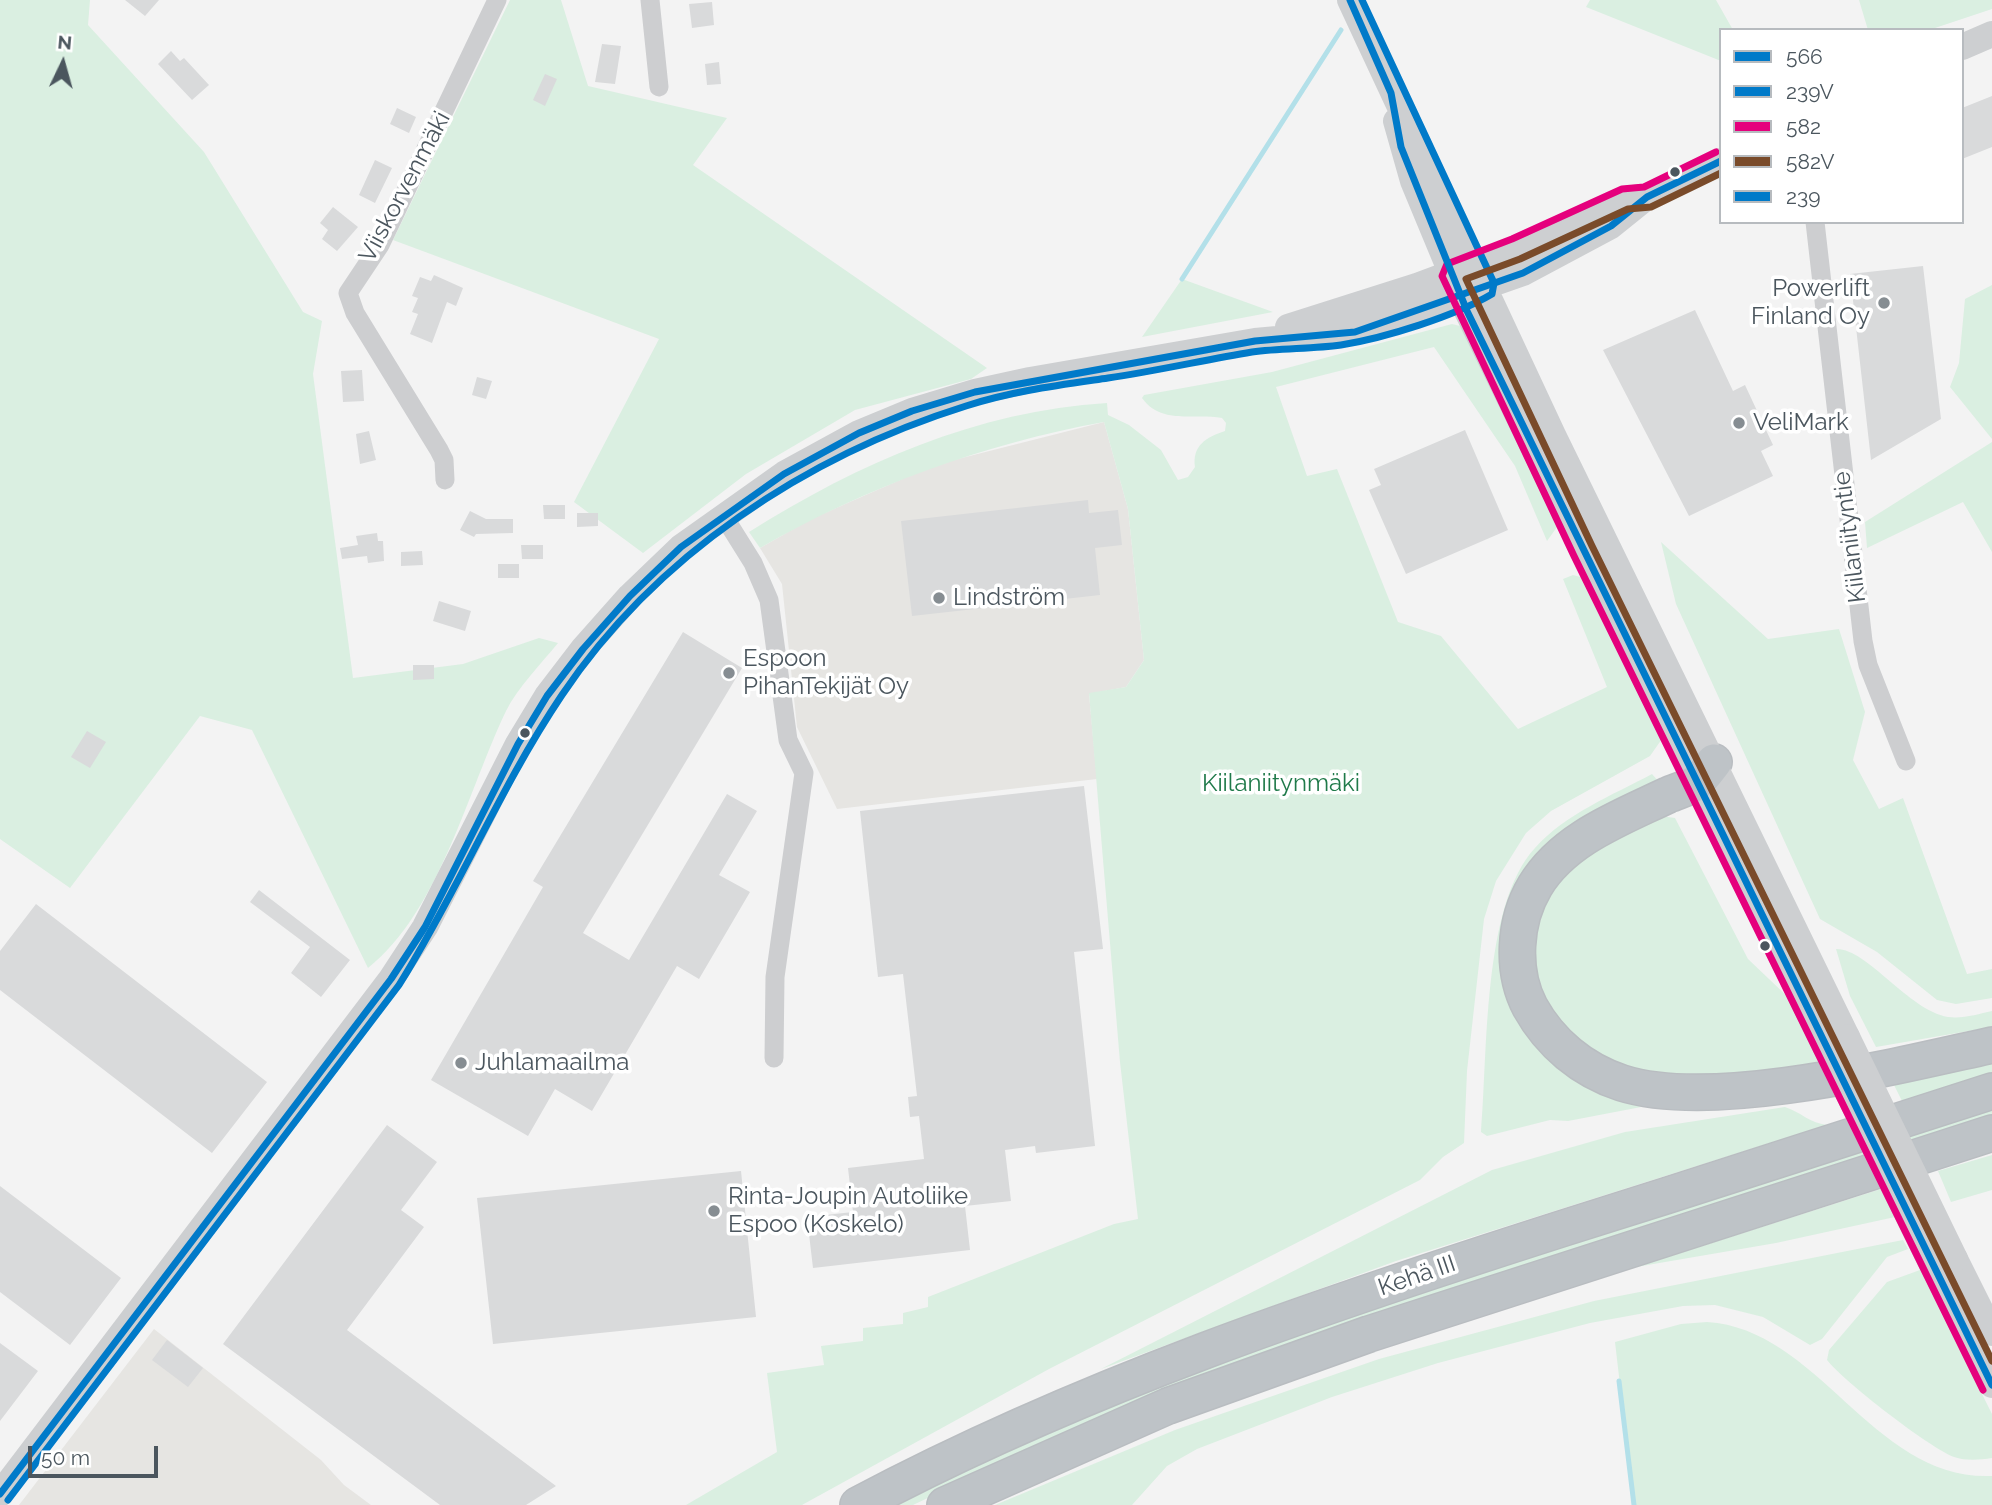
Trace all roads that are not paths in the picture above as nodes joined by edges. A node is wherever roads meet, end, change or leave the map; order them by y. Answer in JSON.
{"nodes":[{"id":1,"x":497,"y":0,"type":"edge"},
{"id":2,"x":650,"y":0,"type":"edge"},
{"id":3,"x":1350,"y":0,"type":"edge"},
{"id":4,"x":1992,"y":34,"type":"edge"},
{"id":5,"x":1964,"y":46,"type":"edge"},
{"id":6,"x":659,"y":87,"type":"dead end"},
{"id":7,"x":1719,"y":163,"type":"edge"},
{"id":8,"x":1815,"y":224,"type":"edge"},
{"id":9,"x":1468,"y":280,"type":"junction"},
{"id":10,"x":445,"y":480,"type":"dead end"},
{"id":11,"x":723,"y":515,"type":"junction"},
{"id":12,"x":1906,"y":761,"type":"dead end"},
{"id":13,"x":1706,"y":772,"type":"junction"},
{"id":14,"x":1992,"y":1045,"type":"edge"},
{"id":15,"x":774,"y":1058,"type":"dead end"},
{"id":16,"x":1992,"y":1091,"type":"edge"},
{"id":17,"x":1992,"y":1133,"type":"edge"},
{"id":18,"x":1944,"y":1264,"type":"junction"},
{"id":19,"x":1992,"y":1333,"type":"edge"},
{"id":20,"x":1992,"y":1385,"type":"edge"},
{"id":21,"x":0,"y":1494,"type":"edge"},
{"id":22,"x":858,"y":1505,"type":"edge"},
{"id":23,"x":945,"y":1505,"type":"edge"}],
"edges":[{"from":1,"to":10,"type":"street","name":"Viiskorvenmäki"},
{"from":2,"to":6,"type":"street"},
{"from":3,"to":9,"type":"main road"},
{"from":4,"to":5,"type":"main road"},
{"from":7,"to":9,"type":"main road"},
{"from":8,"to":12,"type":"street","name":"Kiilaniityntie"},
{"from":9,"to":11,"type":"main road"},
{"from":9,"to":13,"type":"main road"},
{"from":11,"to":15,"type":"street"},
{"from":11,"to":21,"type":"main road"},
{"from":13,"to":14,"type":"highway"},
{"from":13,"to":18,"type":"main road","bridge":true},
{"from":16,"to":22,"type":"highway","name":"Kehä III"},
{"from":17,"to":23,"type":"highway","name":"Kehä III"},
{"from":18,"to":19,"type":"main road"},
{"from":18,"to":20,"type":"main road"}]}
